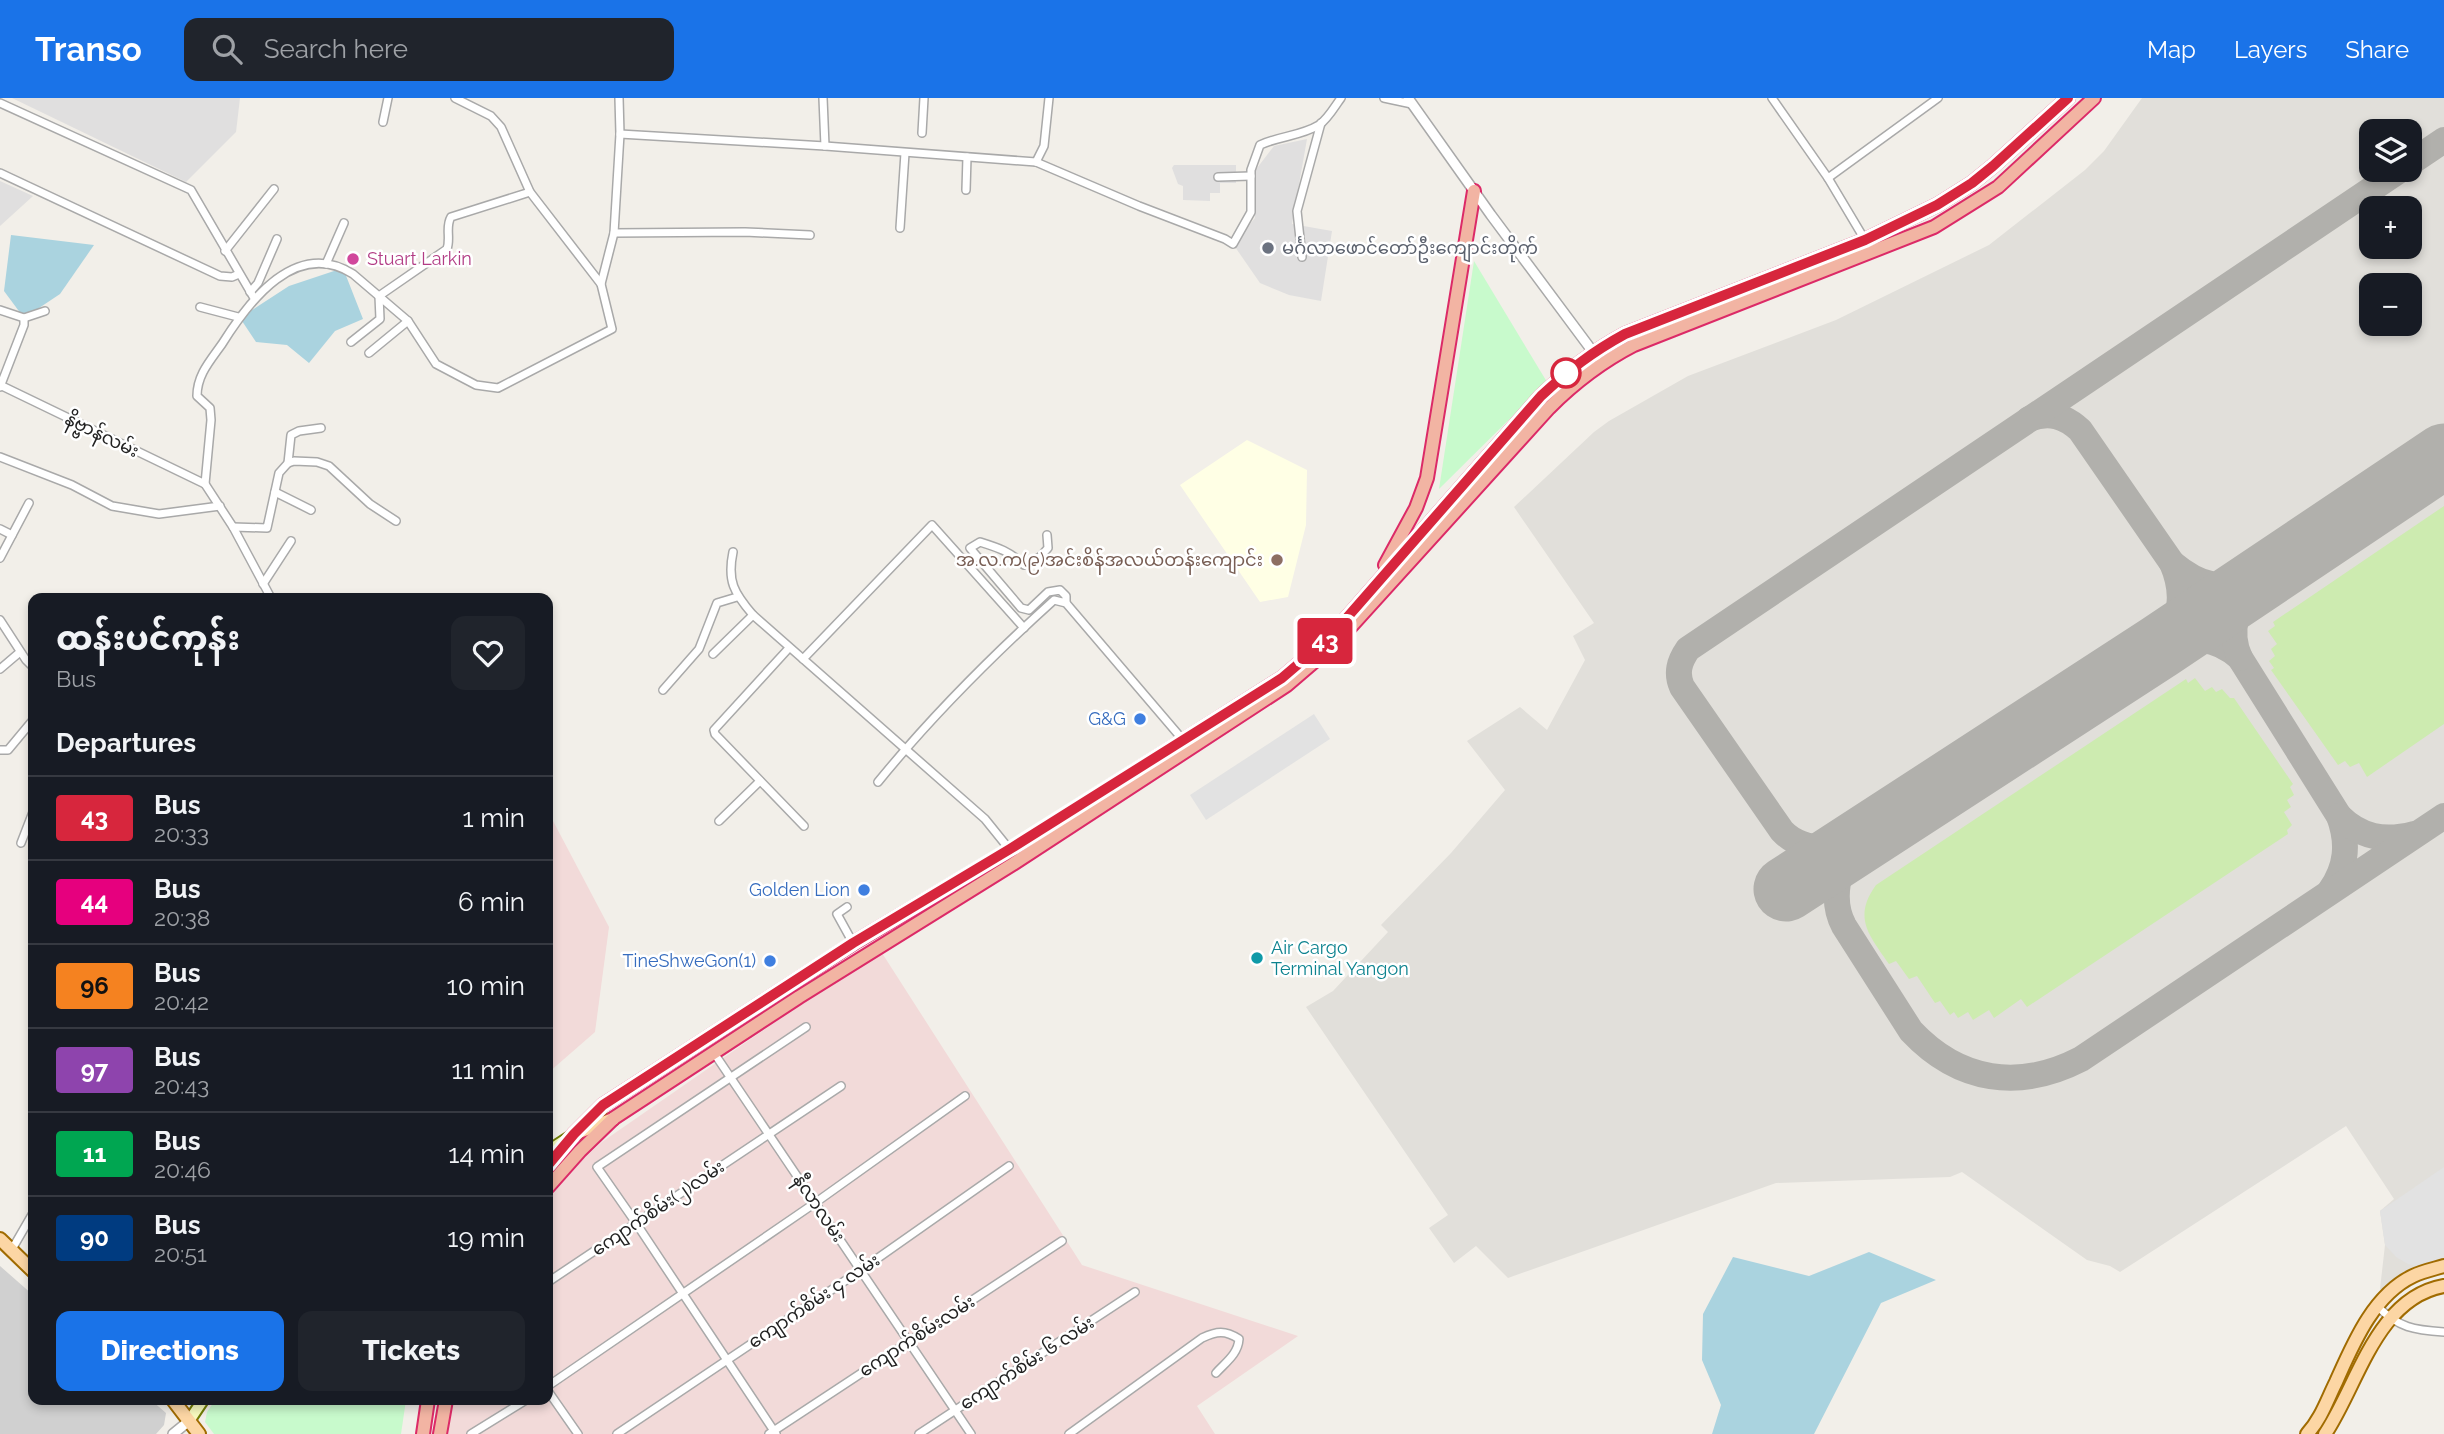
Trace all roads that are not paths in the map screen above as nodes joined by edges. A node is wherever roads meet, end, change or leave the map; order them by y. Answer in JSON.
{"nodes":[{"id":1,"x":388,"y":98,"type":"edge"},
{"id":2,"x":455,"y":98,"type":"edge"},
{"id":3,"x":619,"y":98,"type":"edge"},
{"id":4,"x":823,"y":98,"type":"edge"},
{"id":5,"x":924,"y":98,"type":"edge"},
{"id":6,"x":1049,"y":98,"type":"edge"},
{"id":7,"x":1341,"y":98,"type":"edge"},
{"id":8,"x":1384,"y":98,"type":"edge"},
{"id":9,"x":1772,"y":98,"type":"edge"},
{"id":10,"x":1938,"y":98,"type":"edge"},
{"id":11,"x":2068,"y":98,"type":"edge"},
{"id":12,"x":2094,"y":98,"type":"edge"},
{"id":13,"x":1410,"y":101,"type":"edge"},
{"id":14,"x":0,"y":103,"type":"edge"},
{"id":15,"x":383,"y":122,"type":"dead end"},
{"id":16,"x":1321,"y":124,"type":"junction"},
{"id":17,"x":922,"y":133,"type":"dead end"},
{"id":18,"x":620,"y":134,"type":"junction"},
{"id":19,"x":825,"y":146,"type":"junction"},
{"id":20,"x":905,"y":153,"type":"junction"},
{"id":21,"x":967,"y":157,"type":"junction"},
{"id":22,"x":1036,"y":162,"type":"junction"},
{"id":23,"x":0,"y":173,"type":"edge"},
{"id":24,"x":1251,"y":176,"type":"junction"},
{"id":25,"x":1218,"y":177,"type":"dead end"},
{"id":26,"x":1828,"y":178,"type":"junction"},
{"id":27,"x":274,"y":189,"type":"dead end"},
{"id":28,"x":966,"y":190,"type":"dead end"},
{"id":29,"x":1474,"y":191,"type":"junction"},
{"id":30,"x":530,"y":192,"type":"junction"},
{"id":31,"x":344,"y":223,"type":"dead end"},
{"id":32,"x":900,"y":228,"type":"dead end"},
{"id":33,"x":614,"y":233,"type":"junction"},
{"id":34,"x":810,"y":235,"type":"dead end"},
{"id":35,"x":277,"y":239,"type":"dead end"},
{"id":36,"x":1865,"y":240,"type":"junction"},
{"id":37,"x":225,"y":251,"type":"junction"},
{"id":38,"x":1302,"y":257,"type":"dead end"},
{"id":39,"x":326,"y":264,"type":"junction"},
{"id":40,"x":239,"y":274,"type":"junction"},
{"id":41,"x":601,"y":284,"type":"junction"},
{"id":42,"x":252,"y":295,"type":"junction"},
{"id":43,"x":379,"y":296,"type":"junction"},
{"id":44,"x":200,"y":307,"type":"dead end"},
{"id":45,"x":0,"y":310,"type":"edge"},
{"id":46,"x":45,"y":311,"type":"dead end"},
{"id":47,"x":238,"y":317,"type":"junction"},
{"id":48,"x":24,"y":318,"type":"junction"},
{"id":49,"x":408,"y":321,"type":"junction"},
{"id":50,"x":351,"y":342,"type":"dead end"},
{"id":51,"x":1593,"y":351,"type":"junction"},
{"id":52,"x":369,"y":352,"type":"dead end"},
{"id":53,"x":1601,"y":363,"type":"junction"},
{"id":54,"x":0,"y":386,"type":"edge"},
{"id":55,"x":321,"y":428,"type":"dead end"},
{"id":56,"x":0,"y":457,"type":"edge"},
{"id":57,"x":288,"y":463,"type":"junction"},
{"id":58,"x":205,"y":484,"type":"junction"},
{"id":59,"x":275,"y":492,"type":"junction"},
{"id":60,"x":29,"y":503,"type":"dead end"},
{"id":61,"x":220,"y":506,"type":"junction"},
{"id":62,"x":311,"y":510,"type":"dead end"},
{"id":63,"x":396,"y":522,"type":"dead end"},
{"id":64,"x":233,"y":527,"type":"junction"},
{"id":65,"x":0,"y":529,"type":"edge"},
{"id":66,"x":12,"y":535,"type":"junction"},
{"id":67,"x":1046,"y":535,"type":"dead end"},
{"id":68,"x":291,"y":541,"type":"dead end"},
{"id":69,"x":733,"y":552,"type":"dead end"},
{"id":70,"x":0,"y":558,"type":"edge"},
{"id":71,"x":262,"y":584,"type":"junction"},
{"id":72,"x":1370,"y":591,"type":"junction"},
{"id":73,"x":268,"y":593,"type":"edge"},
{"id":74,"x":737,"y":597,"type":"junction"},
{"id":75,"x":1066,"y":603,"type":"junction"},
{"id":76,"x":753,"y":615,"type":"junction"},
{"id":77,"x":0,"y":620,"type":"edge"},
{"id":78,"x":1024,"y":628,"type":"junction"},
{"id":79,"x":789,"y":648,"type":"junction"},
{"id":80,"x":20,"y":652,"type":"junction"},
{"id":81,"x":713,"y":654,"type":"dead end"},
{"id":82,"x":803,"y":659,"type":"junction"},
{"id":83,"x":28,"y":661,"type":"edge"},
{"id":84,"x":0,"y":669,"type":"edge"},
{"id":85,"x":663,"y":690,"type":"dead end"},
{"id":86,"x":28,"y":728,"type":"edge"},
{"id":87,"x":1183,"y":740,"type":"junction"},
{"id":88,"x":905,"y":748,"type":"junction"},
{"id":89,"x":0,"y":750,"type":"edge"},
{"id":90,"x":760,"y":781,"type":"junction"},
{"id":91,"x":878,"y":782,"type":"dead end"},
{"id":92,"x":719,"y":821,"type":"dead end"},
{"id":93,"x":804,"y":826,"type":"dead end"},
{"id":94,"x":28,"y":830,"type":"edge"},
{"id":95,"x":21,"y":843,"type":"dead end"},
{"id":96,"x":1010,"y":849,"type":"junction"},
{"id":97,"x":847,"y":907,"type":"dead end"},
{"id":98,"x":853,"y":943,"type":"junction"},
{"id":99,"x":806,"y":1027,"type":"dead end"},
{"id":100,"x":714,"y":1053,"type":"junction"},
{"id":101,"x":731,"y":1077,"type":"junction"},
{"id":102,"x":841,"y":1086,"type":"dead end"},
{"id":103,"x":965,"y":1096,"type":"dead end"},
{"id":104,"x":614,"y":1118,"type":"junction"},
{"id":105,"x":574,"y":1134,"type":"junction"},
{"id":106,"x":769,"y":1134,"type":"junction"},
{"id":107,"x":553,"y":1148,"type":"edge"},
{"id":108,"x":553,"y":1159,"type":"edge"},
{"id":109,"x":1009,"y":1166,"type":"dead end"},
{"id":110,"x":553,"y":1180,"type":"edge"},
{"id":111,"x":816,"y":1203,"type":"junction"},
{"id":112,"x":28,"y":1222,"type":"edge"},
{"id":113,"x":636,"y":1223,"type":"junction"},
{"id":114,"x":0,"y":1239,"type":"edge"},
{"id":115,"x":1062,"y":1241,"type":"dead end"},
{"id":116,"x":11,"y":1251,"type":"junction"},
{"id":117,"x":28,"y":1266,"type":"edge"},
{"id":118,"x":2444,"y":1266,"type":"edge"},
{"id":119,"x":861,"y":1270,"type":"junction"},
{"id":120,"x":553,"y":1279,"type":"edge"},
{"id":121,"x":2444,"y":1286,"type":"edge"},
{"id":122,"x":1135,"y":1292,"type":"dead end"},
{"id":123,"x":683,"y":1293,"type":"junction"},
{"id":124,"x":2377,"y":1306,"type":"junction"},
{"id":125,"x":2390,"y":1319,"type":"junction"},
{"id":126,"x":2444,"y":1332,"type":"edge"},
{"id":127,"x":908,"y":1341,"type":"junction"},
{"id":128,"x":727,"y":1360,"type":"junction"},
{"id":129,"x":1216,"y":1373,"type":"dead end"},
{"id":130,"x":553,"y":1384,"type":"edge"},
{"id":131,"x":553,"y":1396,"type":"edge"},
{"id":132,"x":177,"y":1405,"type":"edge"},
{"id":133,"x":199,"y":1405,"type":"edge"},
{"id":134,"x":427,"y":1405,"type":"edge"},
{"id":135,"x":445,"y":1405,"type":"edge"},
{"id":136,"x":518,"y":1405,"type":"edge"},
{"id":137,"x":955,"y":1410,"type":"junction"},
{"id":138,"x":189,"y":1421,"type":"junction"},
{"id":139,"x":773,"y":1433,"type":"edge"},
{"id":140,"x":173,"y":1434,"type":"edge"},
{"id":141,"x":199,"y":1434,"type":"edge"},
{"id":142,"x":423,"y":1434,"type":"edge"},
{"id":143,"x":440,"y":1434,"type":"edge"},
{"id":144,"x":471,"y":1434,"type":"edge"},
{"id":145,"x":578,"y":1434,"type":"edge"},
{"id":146,"x":617,"y":1434,"type":"edge"},
{"id":147,"x":919,"y":1434,"type":"edge"},
{"id":148,"x":971,"y":1434,"type":"edge"},
{"id":149,"x":1069,"y":1434,"type":"edge"},
{"id":150,"x":2307,"y":1434,"type":"edge"},
{"id":151,"x":2325,"y":1434,"type":"edge"}],
"edges":[{"from":1,"to":15,"type":"street"},
{"from":2,"to":30,"type":"street"},
{"from":3,"to":18,"type":"street"},
{"from":4,"to":19,"type":"street"},
{"from":5,"to":17,"type":"street"},
{"from":6,"to":22,"type":"street"},
{"from":7,"to":16,"type":"street"},
{"from":8,"to":13,"type":"street"},
{"from":9,"to":26,"type":"street"},
{"from":10,"to":26,"type":"street"},
{"from":11,"to":36,"type":"highway"},
{"from":12,"to":53,"type":"highway"},
{"from":13,"to":29,"type":"street"},
{"from":14,"to":37,"type":"street"},
{"from":16,"to":24,"type":"street"},
{"from":16,"to":38,"type":"street"},
{"from":18,"to":19,"type":"street"},
{"from":18,"to":33,"type":"street"},
{"from":19,"to":20,"type":"street"},
{"from":20,"to":21,"type":"street"},
{"from":20,"to":32,"type":"street"},
{"from":21,"to":22,"type":"street"},
{"from":21,"to":28,"type":"street"},
{"from":22,"to":24,"type":"street"},
{"from":23,"to":40,"type":"street"},
{"from":24,"to":25,"type":"street"},
{"from":26,"to":36,"type":"street"},
{"from":27,"to":37,"type":"street"},
{"from":29,"to":51,"type":"street"},
{"from":29,"to":72,"type":"highway"},
{"from":30,"to":41,"type":"street"},
{"from":30,"to":43,"type":"street"},
{"from":31,"to":39,"type":"street"},
{"from":33,"to":34,"type":"street"},
{"from":33,"to":41,"type":"street"},
{"from":35,"to":42,"type":"street"},
{"from":36,"to":51,"type":"highway"},
{"from":37,"to":40,"type":"street"},
{"from":39,"to":42,"type":"street"},
{"from":39,"to":43,"type":"street"},
{"from":40,"to":42,"type":"street"},
{"from":41,"to":49,"type":"street"},
{"from":42,"to":47,"type":"street"},
{"from":43,"to":49,"type":"street"},
{"from":43,"to":50,"type":"street"},
{"from":44,"to":47,"type":"street"},
{"from":45,"to":48,"type":"street"},
{"from":46,"to":48,"type":"street"},
{"from":47,"to":58,"type":"street"},
{"from":48,"to":54,"type":"street"},
{"from":49,"to":52,"type":"street"},
{"from":51,"to":53,"type":"street"},
{"from":51,"to":72,"type":"highway"},
{"from":53,"to":100,"type":"highway"},
{"from":54,"to":58,"type":"street","name":"နိဗ္ဗာန်လမ်း"},
{"from":55,"to":57,"type":"street"},
{"from":56,"to":61,"type":"street"},
{"from":57,"to":59,"type":"street"},
{"from":57,"to":63,"type":"street"},
{"from":58,"to":61,"type":"street"},
{"from":59,"to":62,"type":"street"},
{"from":59,"to":64,"type":"street"},
{"from":60,"to":66,"type":"street"},
{"from":61,"to":64,"type":"street"},
{"from":64,"to":71,"type":"street"},
{"from":65,"to":66,"type":"street"},
{"from":66,"to":70,"type":"street"},
{"from":67,"to":75,"type":"street"},
{"from":68,"to":71,"type":"street"},
{"from":69,"to":74,"type":"street"},
{"from":71,"to":73,"type":"street"},
{"from":72,"to":87,"type":"highway"},
{"from":74,"to":76,"type":"street"},
{"from":74,"to":85,"type":"street"},
{"from":75,"to":78,"type":"street"},
{"from":75,"to":87,"type":"street"},
{"from":76,"to":79,"type":"street"},
{"from":76,"to":81,"type":"street"},
{"from":77,"to":80,"type":"street"},
{"from":78,"to":82,"type":"street"},
{"from":78,"to":88,"type":"street"},
{"from":79,"to":82,"type":"street"},
{"from":79,"to":90,"type":"street"},
{"from":80,"to":83,"type":"street"},
{"from":80,"to":84,"type":"street"},
{"from":82,"to":88,"type":"street"},
{"from":86,"to":89,"type":"street"},
{"from":87,"to":96,"type":"highway"},
{"from":88,"to":91,"type":"street"},
{"from":88,"to":96,"type":"street"},
{"from":90,"to":92,"type":"street"},
{"from":90,"to":93,"type":"street"},
{"from":94,"to":95,"type":"street"},
{"from":96,"to":98,"type":"highway"},
{"from":97,"to":98,"type":"street"},
{"from":98,"to":105,"type":"highway"},
{"from":99,"to":101,"type":"street"},
{"from":100,"to":101,"type":"street","name":"နီလာလမ်း"},
{"from":100,"to":104,"type":"highway"},
{"from":101,"to":106,"type":"street","name":"နီလာလမ်း"},
{"from":101,"to":113,"type":"street","name":"ကျောက်စိမ်းလမ်း"},
{"from":102,"to":106,"type":"street","name":"ကျောက်စိမ်း(၂)လမ်း"},
{"from":103,"to":111,"type":"street"},
{"from":104,"to":105,"type":"main road"},
{"from":104,"to":110,"type":"highway"},
{"from":105,"to":107,"type":"main road"},
{"from":105,"to":108,"type":"highway"},
{"from":106,"to":111,"type":"street","name":"နီလာလမ်း"},
{"from":106,"to":113,"type":"street","name":"ကျောက်စိမ်း(၂)လမ်း"},
{"from":109,"to":119,"type":"street","name":"ကျောက်စိမ်း ၄ လမ်း"},
{"from":111,"to":119,"type":"street","name":"နီလာလမ်း"},
{"from":111,"to":123,"type":"street"},
{"from":112,"to":116,"type":"street"},
{"from":113,"to":120,"type":"street","name":"ကျောက်စိမ်း(၂)လမ်း"},
{"from":113,"to":123,"type":"street","name":"ကျောက်စိမ်းလမ်း"},
{"from":114,"to":116,"type":"main road"},
{"from":115,"to":127,"type":"street","name":"ကျောက်စိမ်းလမ်း"},
{"from":116,"to":117,"type":"main road"},
{"from":118,"to":124,"type":"main road"},
{"from":119,"to":127,"type":"street","name":"နီလာလမ်း"},
{"from":119,"to":128,"type":"street","name":"ကျောက်စိမ်း ၄ လမ်း"},
{"from":121,"to":125,"type":"main road"},
{"from":122,"to":137,"type":"street","name":"ကျောက်စိမ်း ၆ လမ်း"},
{"from":123,"to":128,"type":"street","name":"ကျောက်စိမ်းလမ်း"},
{"from":123,"to":130,"type":"street"},
{"from":124,"to":125,"type":"street"},
{"from":124,"to":150,"type":"main road"},
{"from":125,"to":126,"type":"street"},
{"from":125,"to":151,"type":"main road"},
{"from":127,"to":137,"type":"street","name":"နီလာလမ်း"},
{"from":127,"to":139,"type":"street","name":"ကျောက်စိမ်းလမ်း"},
{"from":128,"to":139,"type":"street","name":"ကျောက်စိမ်းလမ်း"},
{"from":128,"to":146,"type":"street","name":"ကျောက်စိမ်း ၄ လမ်း"},
{"from":129,"to":149,"type":"street"},
{"from":131,"to":145,"type":"street"},
{"from":132,"to":138,"type":"main road"},
{"from":133,"to":138,"type":"main road"},
{"from":134,"to":142,"type":"highway"},
{"from":135,"to":143,"type":"highway"},
{"from":136,"to":144,"type":"street"},
{"from":137,"to":147,"type":"street","name":"ကျောက်စိမ်း ၆ လမ်း"},
{"from":137,"to":148,"type":"street","name":"နီလာလမ်း"},
{"from":138,"to":140,"type":"street"},
{"from":138,"to":141,"type":"main road"}]}
